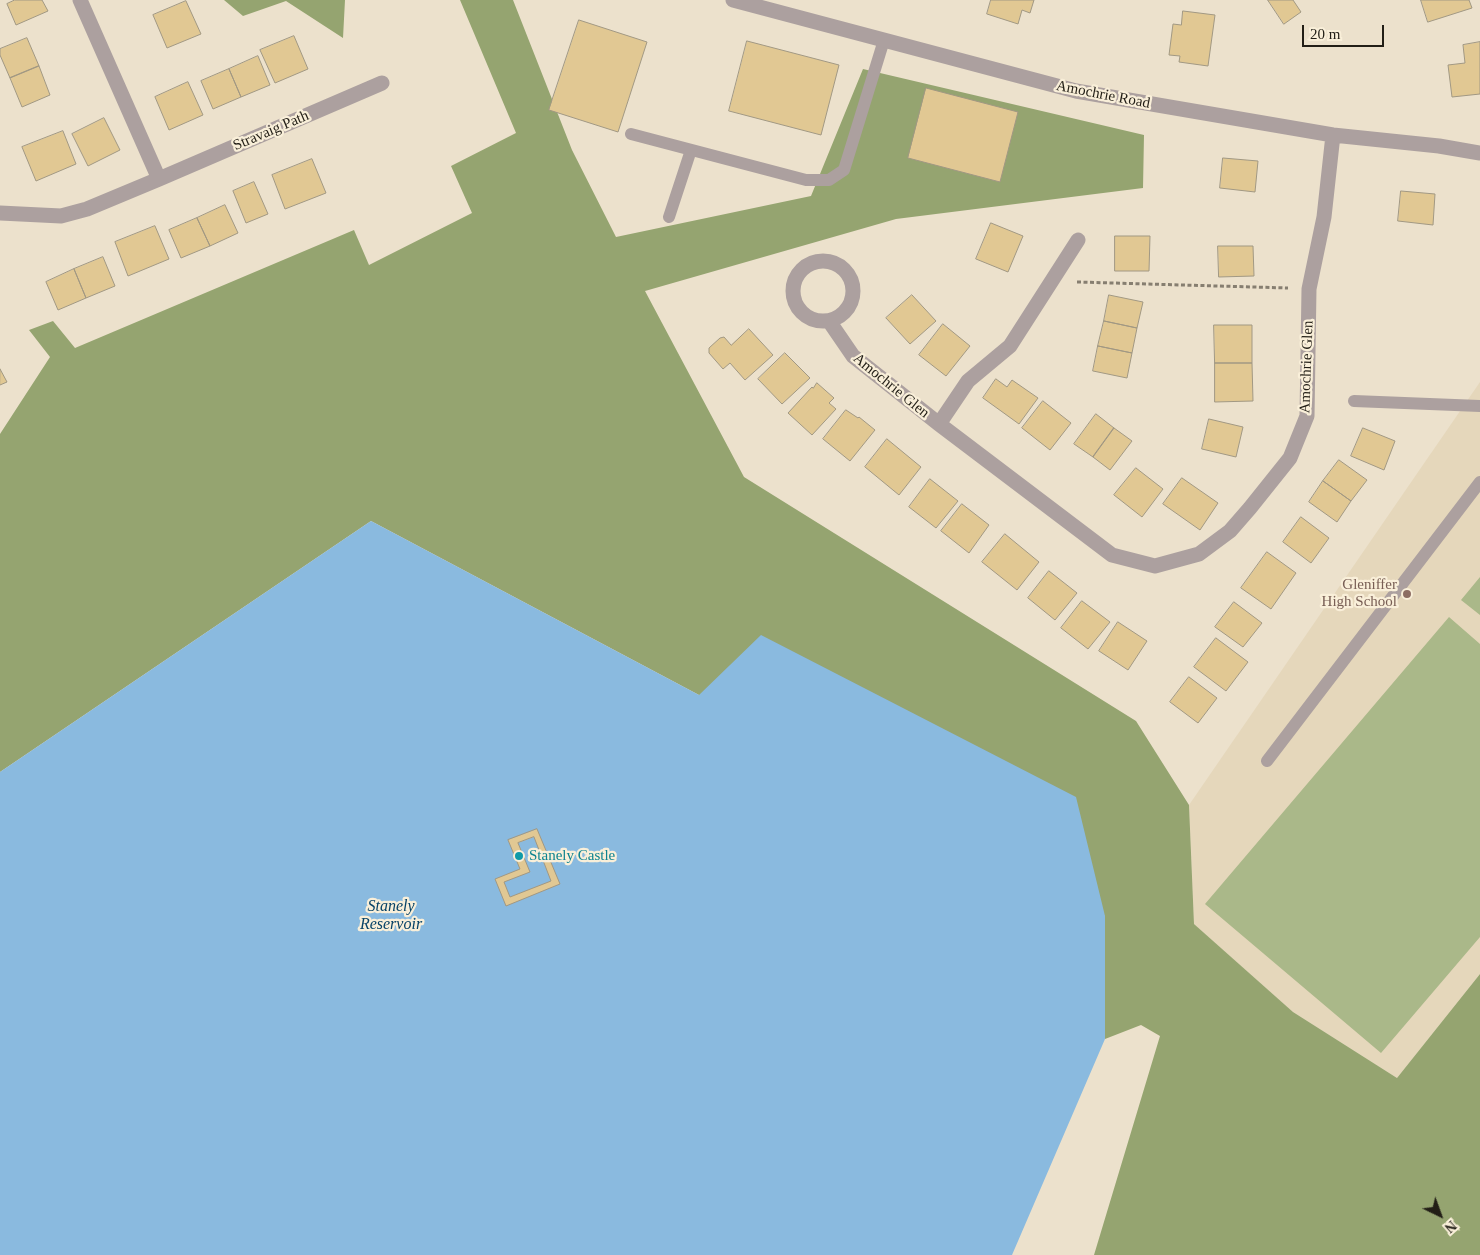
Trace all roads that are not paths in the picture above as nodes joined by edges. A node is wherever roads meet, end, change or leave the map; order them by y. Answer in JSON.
{"nodes":[{"id":1,"x":80,"y":0,"type":"edge"},
{"id":2,"x":733,"y":0,"type":"edge"},
{"id":3,"x":884,"y":40,"type":"junction"},
{"id":4,"x":382,"y":84,"type":"dead end"},
{"id":5,"x":631,"y":134,"type":"dead end"},
{"id":6,"x":1333,"y":135,"type":"junction"},
{"id":7,"x":691,"y":150,"type":"junction"},
{"id":8,"x":1480,"y":152,"type":"edge"},
{"id":9,"x":159,"y":179,"type":"junction"},
{"id":10,"x":0,"y":214,"type":"edge"},
{"id":11,"x":669,"y":217,"type":"dead end"},
{"id":12,"x":1078,"y":240,"type":"dead end"},
{"id":13,"x":829,"y":321,"type":"junction"},
{"id":14,"x":1354,"y":400,"type":"dead end"},
{"id":15,"x":1480,"y":406,"type":"edge"},
{"id":16,"x":939,"y":424,"type":"junction"},
{"id":17,"x":1480,"y":482,"type":"edge"},
{"id":18,"x":1267,"y":761,"type":"dead end"}],
"edges":[{"from":1,"to":9,"type":"street"},
{"from":2,"to":3,"type":"street","name":"Amochrie Road"},
{"from":3,"to":6,"type":"street","name":"Amochrie Road"},
{"from":3,"to":7,"type":"lane"},
{"from":4,"to":9,"type":"street","name":"Stravaig Path"},
{"from":5,"to":7,"type":"lane"},
{"from":6,"to":8,"type":"street","name":"Amochrie Road"},
{"from":6,"to":16,"type":"street","name":"Amochrie Glen"},
{"from":7,"to":11,"type":"lane"},
{"from":9,"to":10,"type":"street","name":"Stravaig Path"},
{"from":12,"to":16,"type":"street","name":"Amochrie Glen"},
{"from":13,"to":13,"type":"street"},
{"from":13,"to":16,"type":"street","name":"Amochrie Glen"},
{"from":14,"to":15,"type":"lane"},
{"from":17,"to":18,"type":"lane"}]}
